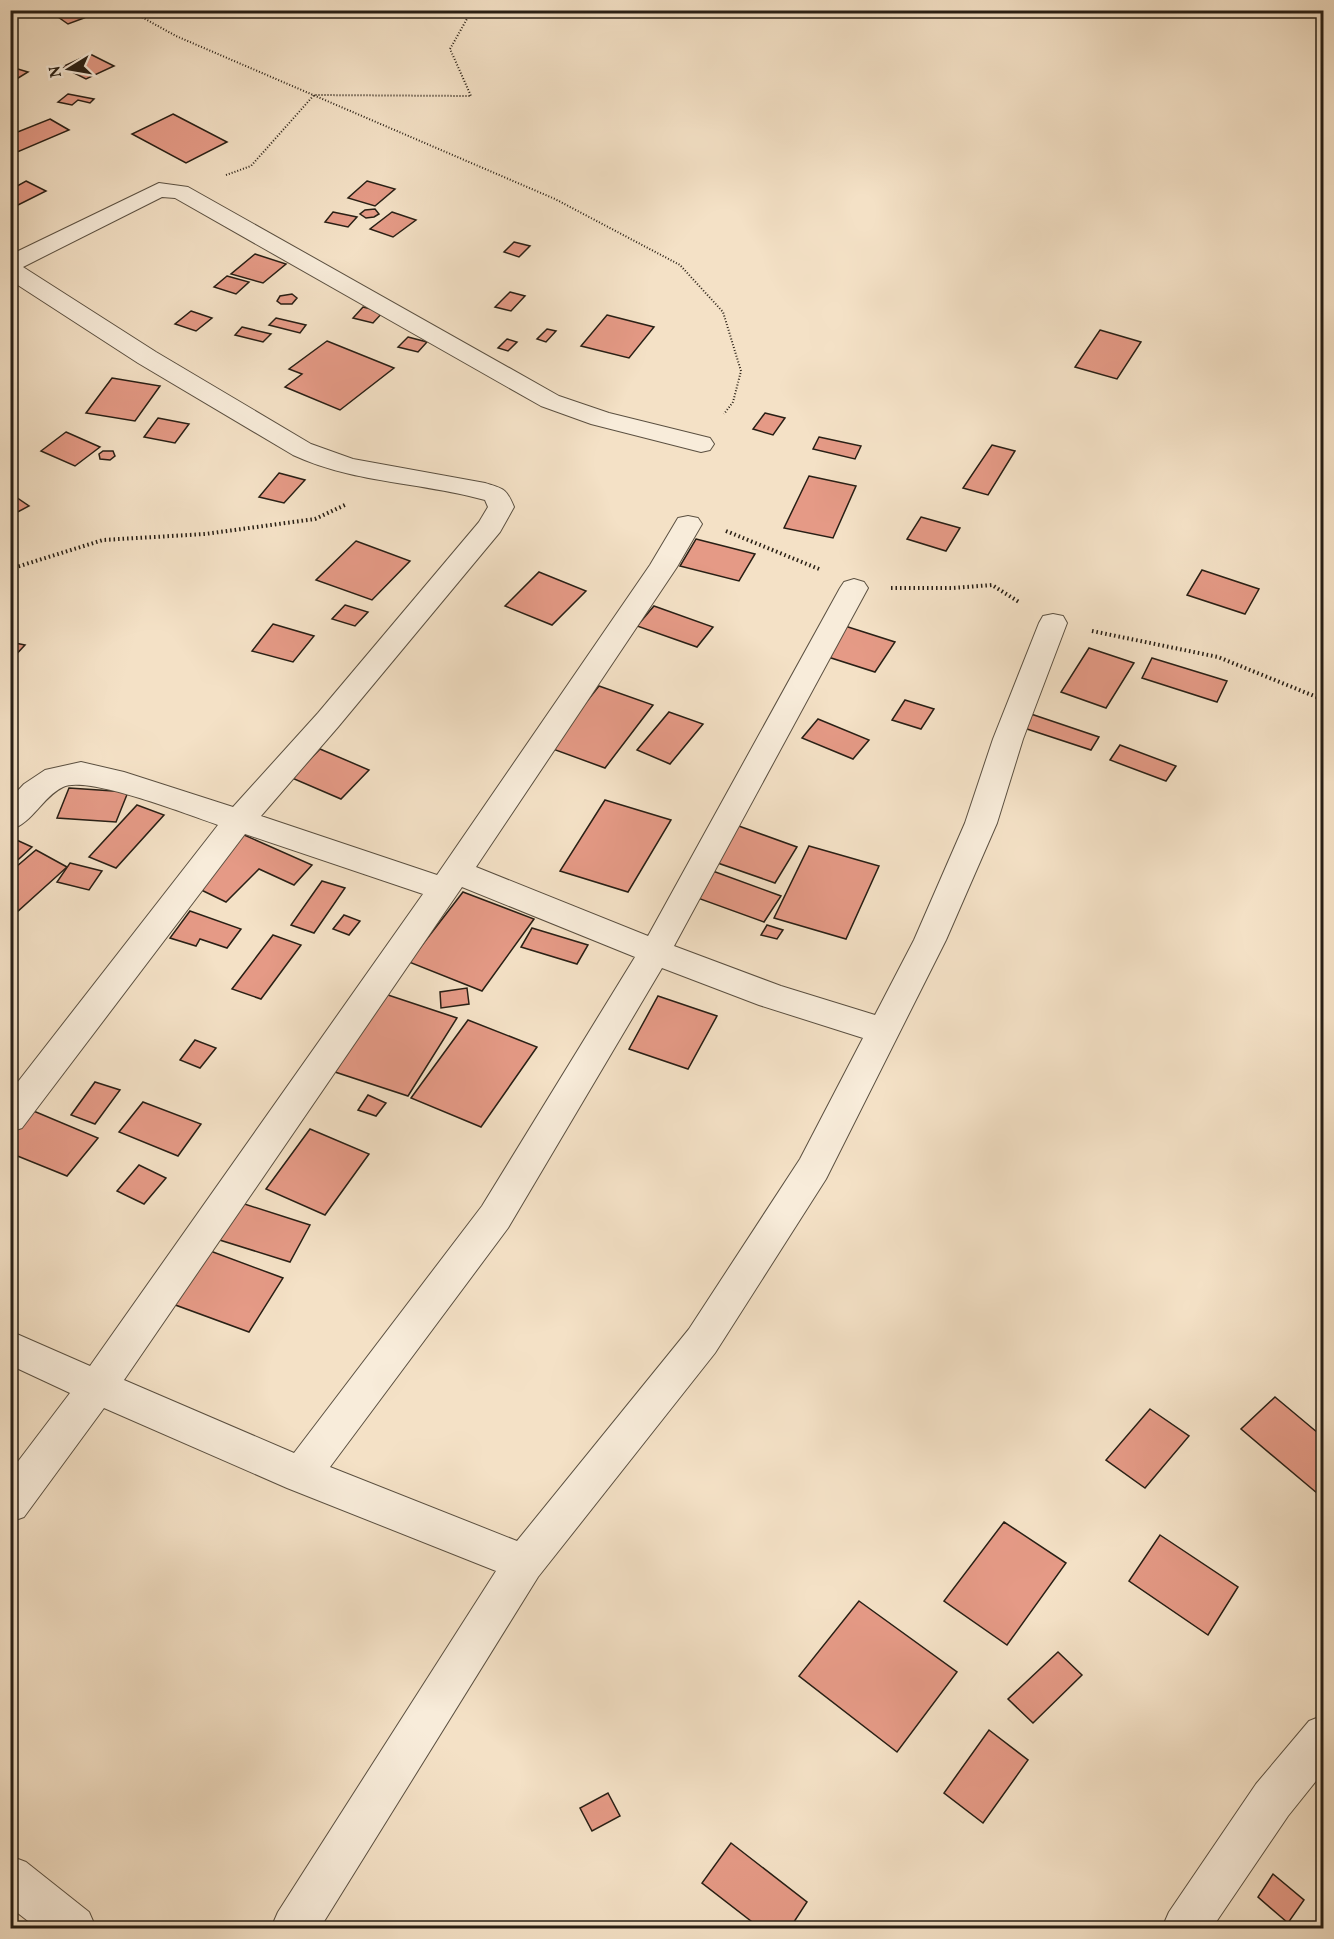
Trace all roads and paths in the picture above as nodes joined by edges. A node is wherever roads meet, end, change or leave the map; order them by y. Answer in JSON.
{"nodes":[{"id":1,"x":129,"y":10,"type":"edge"},
{"id":2,"x":472,"y":10,"type":"edge"},
{"id":3,"x":314,"y":95,"type":"junction"},
{"id":4,"x":180,"y":192,"type":"junction"},
{"id":5,"x":10,"y":264,"type":"edge"},
{"id":6,"x":10,"y":269,"type":"edge"},
{"id":7,"x":701,"y":444,"type":"joint"},
{"id":8,"x":408,"y":477,"type":"junction"},
{"id":9,"x":688,"y":524,"type":"dead end"},
{"id":10,"x":10,"y":569,"type":"edge"},
{"id":11,"x":854,"y":588,"type":"dead end"},
{"id":12,"x":1053,"y":623,"type":"joint"},
{"id":13,"x":1323,"y":700,"type":"edge"},
{"id":14,"x":10,"y":819,"type":"edge"},
{"id":15,"x":239,"y":820,"type":"junction"},
{"id":16,"x":450,"y":880,"type":"junction"},
{"id":17,"x":655,"y":952,"type":"junction"},
{"id":18,"x":884,"y":1031,"type":"junction"},
{"id":19,"x":10,"y":1118,"type":"edge"},
{"id":20,"x":10,"y":1347,"type":"edge"},
{"id":21,"x":97,"y":1387,"type":"junction"},
{"id":22,"x":301,"y":1475,"type":"junction"},
{"id":23,"x":10,"y":1504,"type":"edge"},
{"id":24,"x":524,"y":1563,"type":"junction"},
{"id":25,"x":1323,"y":1736,"type":"edge"},
{"id":26,"x":10,"y":1878,"type":"edge"},
{"id":27,"x":73,"y":1929,"type":"edge"},
{"id":28,"x":294,"y":1929,"type":"edge"},
{"id":29,"x":1185,"y":1929,"type":"edge"}],
"edges":[{"from":1,"to":3,"type":"path"},
{"from":2,"to":3,"type":"path"},
{"from":3,"to":4,"type":"path"},
{"from":3,"to":7,"type":"path"},
{"from":4,"to":5,"type":"street"},
{"from":4,"to":7,"type":"street"},
{"from":6,"to":8,"type":"street"},
{"from":8,"to":10,"type":"path"},
{"from":8,"to":15,"type":"street"},
{"from":9,"to":16,"type":"street"},
{"from":11,"to":17,"type":"street"},
{"from":12,"to":13,"type":"path"},
{"from":12,"to":18,"type":"street"},
{"from":14,"to":15,"type":"street"},
{"from":15,"to":16,"type":"street"},
{"from":15,"to":19,"type":"street"},
{"from":16,"to":17,"type":"street"},
{"from":16,"to":21,"type":"street"},
{"from":17,"to":18,"type":"street"},
{"from":17,"to":22,"type":"street"},
{"from":18,"to":24,"type":"street"},
{"from":20,"to":21,"type":"street"},
{"from":21,"to":22,"type":"street"},
{"from":21,"to":23,"type":"street"},
{"from":22,"to":24,"type":"street"},
{"from":24,"to":28,"type":"street"},
{"from":25,"to":29,"type":"street"},
{"from":26,"to":27,"type":"street"}]}
